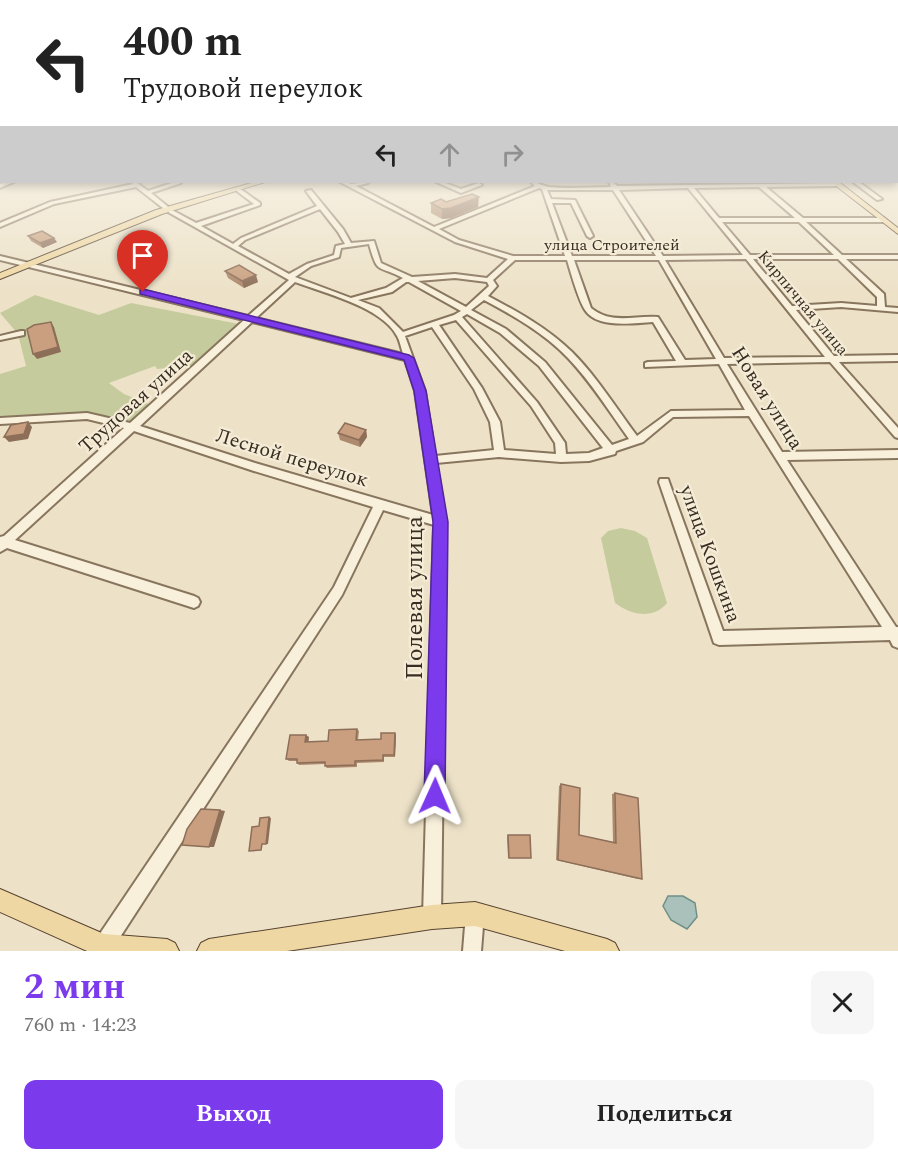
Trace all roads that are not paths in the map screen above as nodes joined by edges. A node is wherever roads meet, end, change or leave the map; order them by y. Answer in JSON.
{"nodes":[{"id":1,"x":51,"y":203,"type":"edge"},
{"id":2,"x":160,"y":203,"type":"edge"},
{"id":3,"x":187,"y":203,"type":"edge"},
{"id":4,"x":257,"y":203,"type":"edge"},
{"id":5,"x":317,"y":203,"type":"edge"},
{"id":6,"x":385,"y":203,"type":"edge"},
{"id":7,"x":495,"y":203,"type":"edge"},
{"id":8,"x":549,"y":203,"type":"edge"},
{"id":9,"x":574,"y":203,"type":"edge"},
{"id":10,"x":625,"y":203,"type":"edge"},
{"id":11,"x":703,"y":203,"type":"edge"},
{"id":12,"x":782,"y":203,"type":"edge"},
{"id":13,"x":862,"y":203,"type":"edge"},
{"id":14,"x":319,"y":207,"type":"junction"},
{"id":15,"x":167,"y":209,"type":"junction"},
{"id":16,"x":717,"y":220,"type":"junction"},
{"id":17,"x":801,"y":220,"type":"junction"},
{"id":18,"x":883,"y":220,"type":"junction"},
{"id":19,"x":0,"y":225,"type":"edge"},
{"id":20,"x":197,"y":225,"type":"junction"},
{"id":21,"x":434,"y":229,"type":"junction"},
{"id":22,"x":898,"y":232,"type":"edge"},
{"id":23,"x":590,"y":236,"type":"dead end"},
{"id":24,"x":349,"y":245,"type":"junction"},
{"id":25,"x":234,"y":246,"type":"junction"},
{"id":26,"x":840,"y":257,"type":"junction"},
{"id":27,"x":898,"y":257,"type":"edge"},
{"id":28,"x":0,"y":258,"type":"edge"},
{"id":29,"x":513,"y":258,"type":"junction"},
{"id":30,"x":661,"y":258,"type":"junction"},
{"id":31,"x":748,"y":258,"type":"junction"},
{"id":32,"x":569,"y":259,"type":"junction"},
{"id":33,"x":28,"y":265,"type":"junction"},
{"id":34,"x":0,"y":276,"type":"edge"},
{"id":35,"x":292,"y":278,"type":"junction"},
{"id":36,"x":410,"y":279,"type":"junction"},
{"id":37,"x":489,"y":280,"type":"junction"},
{"id":38,"x":484,"y":297,"type":"junction"},
{"id":39,"x":351,"y":300,"type":"junction"},
{"id":40,"x":790,"y":308,"type":"junction"},
{"id":41,"x":881,"y":308,"type":"junction"},
{"id":42,"x":466,"y":310,"type":"junction"},
{"id":43,"x":898,"y":310,"type":"edge"},
{"id":44,"x":457,"y":316,"type":"junction"},
{"id":45,"x":252,"y":318,"type":"junction"},
{"id":46,"x":434,"y":324,"type":"junction"},
{"id":47,"x":21,"y":333,"type":"dead end"},
{"id":48,"x":401,"y":335,"type":"junction"},
{"id":49,"x":0,"y":338,"type":"edge"},
{"id":50,"x":409,"y":358,"type":"junction"},
{"id":51,"x":898,"y":358,"type":"edge"},
{"id":52,"x":832,"y":359,"type":"junction"},
{"id":53,"x":721,"y":361,"type":"junction"},
{"id":54,"x":682,"y":363,"type":"junction"},
{"id":55,"x":648,"y":364,"type":"dead end"},
{"id":56,"x":752,"y":413,"type":"junction"},
{"id":57,"x":0,"y":421,"type":"edge"},
{"id":58,"x":133,"y":428,"type":"junction"},
{"id":59,"x":898,"y":434,"type":"edge"},
{"id":60,"x":636,"y":441,"type":"junction"},
{"id":61,"x":610,"y":451,"type":"junction"},
{"id":62,"x":499,"y":453,"type":"junction"},
{"id":63,"x":898,"y":454,"type":"edge"},
{"id":64,"x":779,"y":456,"type":"junction"},
{"id":65,"x":561,"y":458,"type":"junction"},
{"id":66,"x":432,"y":460,"type":"junction"},
{"id":67,"x":664,"y":482,"type":"dead end"},
{"id":68,"x":380,"y":504,"type":"junction"},
{"id":69,"x":440,"y":522,"type":"junction"},
{"id":70,"x":2,"y":543,"type":"edge"},
{"id":71,"x":194,"y":602,"type":"dead end"},
{"id":72,"x":897,"y":636,"type":"edge"},
{"id":73,"x":719,"y":638,"type":"joint"},
{"id":74,"x":0,"y":900,"type":"edge"},
{"id":75,"x":475,"y":914,"type":"junction"},
{"id":76,"x":432,"y":917,"type":"junction"},
{"id":77,"x":292,"y":945,"type":"edge"},
{"id":78,"x":102,"y":949,"type":"edge"},
{"id":79,"x":167,"y":951,"type":"edge"},
{"id":80,"x":209,"y":951,"type":"edge"},
{"id":81,"x":472,"y":951,"type":"edge"},
{"id":82,"x":607,"y":951,"type":"edge"}],
"edges":[{"from":1,"to":19,"type":"street"},
{"from":2,"to":15,"type":"street","name":"Полевая улица"},
{"from":3,"to":15,"type":"main road"},
{"from":4,"to":20,"type":"street"},
{"from":5,"to":14,"type":"street"},
{"from":6,"to":21,"type":"street","name":"улица Строителей"},
{"from":7,"to":21,"type":"street"},
{"from":8,"to":32,"type":"street"},
{"from":9,"to":23,"type":"street"},
{"from":10,"to":30,"type":"street","name":"Новая улица"},
{"from":11,"to":16,"type":"street","name":"Кирпичная улица"},
{"from":12,"to":17,"type":"street"},
{"from":13,"to":18,"type":"main road"},
{"from":14,"to":24,"type":"street"},
{"from":14,"to":25,"type":"street"},
{"from":15,"to":20,"type":"street","name":"Полевая улица"},
{"from":15,"to":33,"type":"main road"},
{"from":16,"to":17,"type":"street"},
{"from":16,"to":31,"type":"street","name":"Кирпичная улица"},
{"from":17,"to":18,"type":"street"},
{"from":17,"to":26,"type":"street"},
{"from":18,"to":22,"type":"main road"},
{"from":20,"to":25,"type":"street","name":"Полевая улица"},
{"from":21,"to":29,"type":"street","name":"улица Строителей"},
{"from":24,"to":35,"type":"street","name":"Трудовая улица"},
{"from":24,"to":36,"type":"street"},
{"from":25,"to":35,"type":"street","name":"Полевая улица"},
{"from":26,"to":27,"type":"street","name":"улица Строителей"},
{"from":26,"to":31,"type":"street","name":"улица Строителей"},
{"from":26,"to":41,"type":"street"},
{"from":28,"to":33,"type":"street"},
{"from":29,"to":32,"type":"street","name":"улица Строителей"},
{"from":29,"to":37,"type":"street"},
{"from":30,"to":31,"type":"street","name":"улица Строителей"},
{"from":30,"to":32,"type":"street","name":"улица Строителей"},
{"from":30,"to":53,"type":"street","name":"Новая улица"},
{"from":31,"to":40,"type":"street","name":"Кирпичная улица"},
{"from":32,"to":54,"type":"street"},
{"from":33,"to":34,"type":"main road"},
{"from":33,"to":45,"type":"street"},
{"from":35,"to":39,"type":"street","name":"Полевая улица"},
{"from":35,"to":45,"type":"street","name":"Трудовая улица"},
{"from":36,"to":37,"type":"street"},
{"from":36,"to":39,"type":"street"},
{"from":36,"to":42,"type":"street"},
{"from":37,"to":38,"type":"street"},
{"from":38,"to":42,"type":"street"},
{"from":38,"to":60,"type":"street"},
{"from":39,"to":48,"type":"street","name":"Полевая улица"},
{"from":40,"to":41,"type":"street"},
{"from":40,"to":52,"type":"street","name":"Кирпичная улица"},
{"from":41,"to":43,"type":"street"},
{"from":42,"to":44,"type":"street"},
{"from":42,"to":61,"type":"street"},
{"from":44,"to":46,"type":"street"},
{"from":44,"to":65,"type":"street"},
{"from":45,"to":50,"type":"street"},
{"from":45,"to":58,"type":"street","name":"Трудовая улица"},
{"from":46,"to":48,"type":"street"},
{"from":46,"to":62,"type":"street"},
{"from":47,"to":49,"type":"street"},
{"from":48,"to":50,"type":"street","name":"Полевая улица"},
{"from":50,"to":66,"type":"street","name":"Полевая улица"},
{"from":51,"to":52,"type":"street"},
{"from":52,"to":53,"type":"street"},
{"from":52,"to":59,"type":"street","name":"Кирпичная улица"},
{"from":53,"to":54,"type":"street"},
{"from":53,"to":56,"type":"street","name":"Новая улица"},
{"from":54,"to":55,"type":"street"},
{"from":56,"to":60,"type":"street"},
{"from":56,"to":64,"type":"street","name":"Новая улица"},
{"from":57,"to":58,"type":"street","name":"Лесной переулок"},
{"from":58,"to":68,"type":"street","name":"Лесной переулок"},
{"from":58,"to":70,"type":"street","name":"Трудовая улица"},
{"from":60,"to":61,"type":"street"},
{"from":61,"to":65,"type":"street"},
{"from":62,"to":65,"type":"street"},
{"from":62,"to":66,"type":"street"},
{"from":63,"to":64,"type":"street"},
{"from":64,"to":72,"type":"street","name":"Новая улица"},
{"from":66,"to":69,"type":"street","name":"Полевая улица"},
{"from":67,"to":73,"type":"street","name":"улица Кошкина"},
{"from":68,"to":69,"type":"street","name":"Лесной переулок"},
{"from":68,"to":78,"type":"street","name":"Полевая улица"},
{"from":69,"to":76,"type":"street","name":"Полевая улица"},
{"from":70,"to":71,"type":"street"},
{"from":72,"to":73,"type":"street","name":"Новая улица"},
{"from":74,"to":78,"type":"main road"},
{"from":75,"to":76,"type":"main road"},
{"from":75,"to":81,"type":"street"},
{"from":75,"to":82,"type":"main road"},
{"from":76,"to":77,"type":"main road"},
{"from":77,"to":80,"type":"main road"},
{"from":78,"to":79,"type":"main road"}]}
